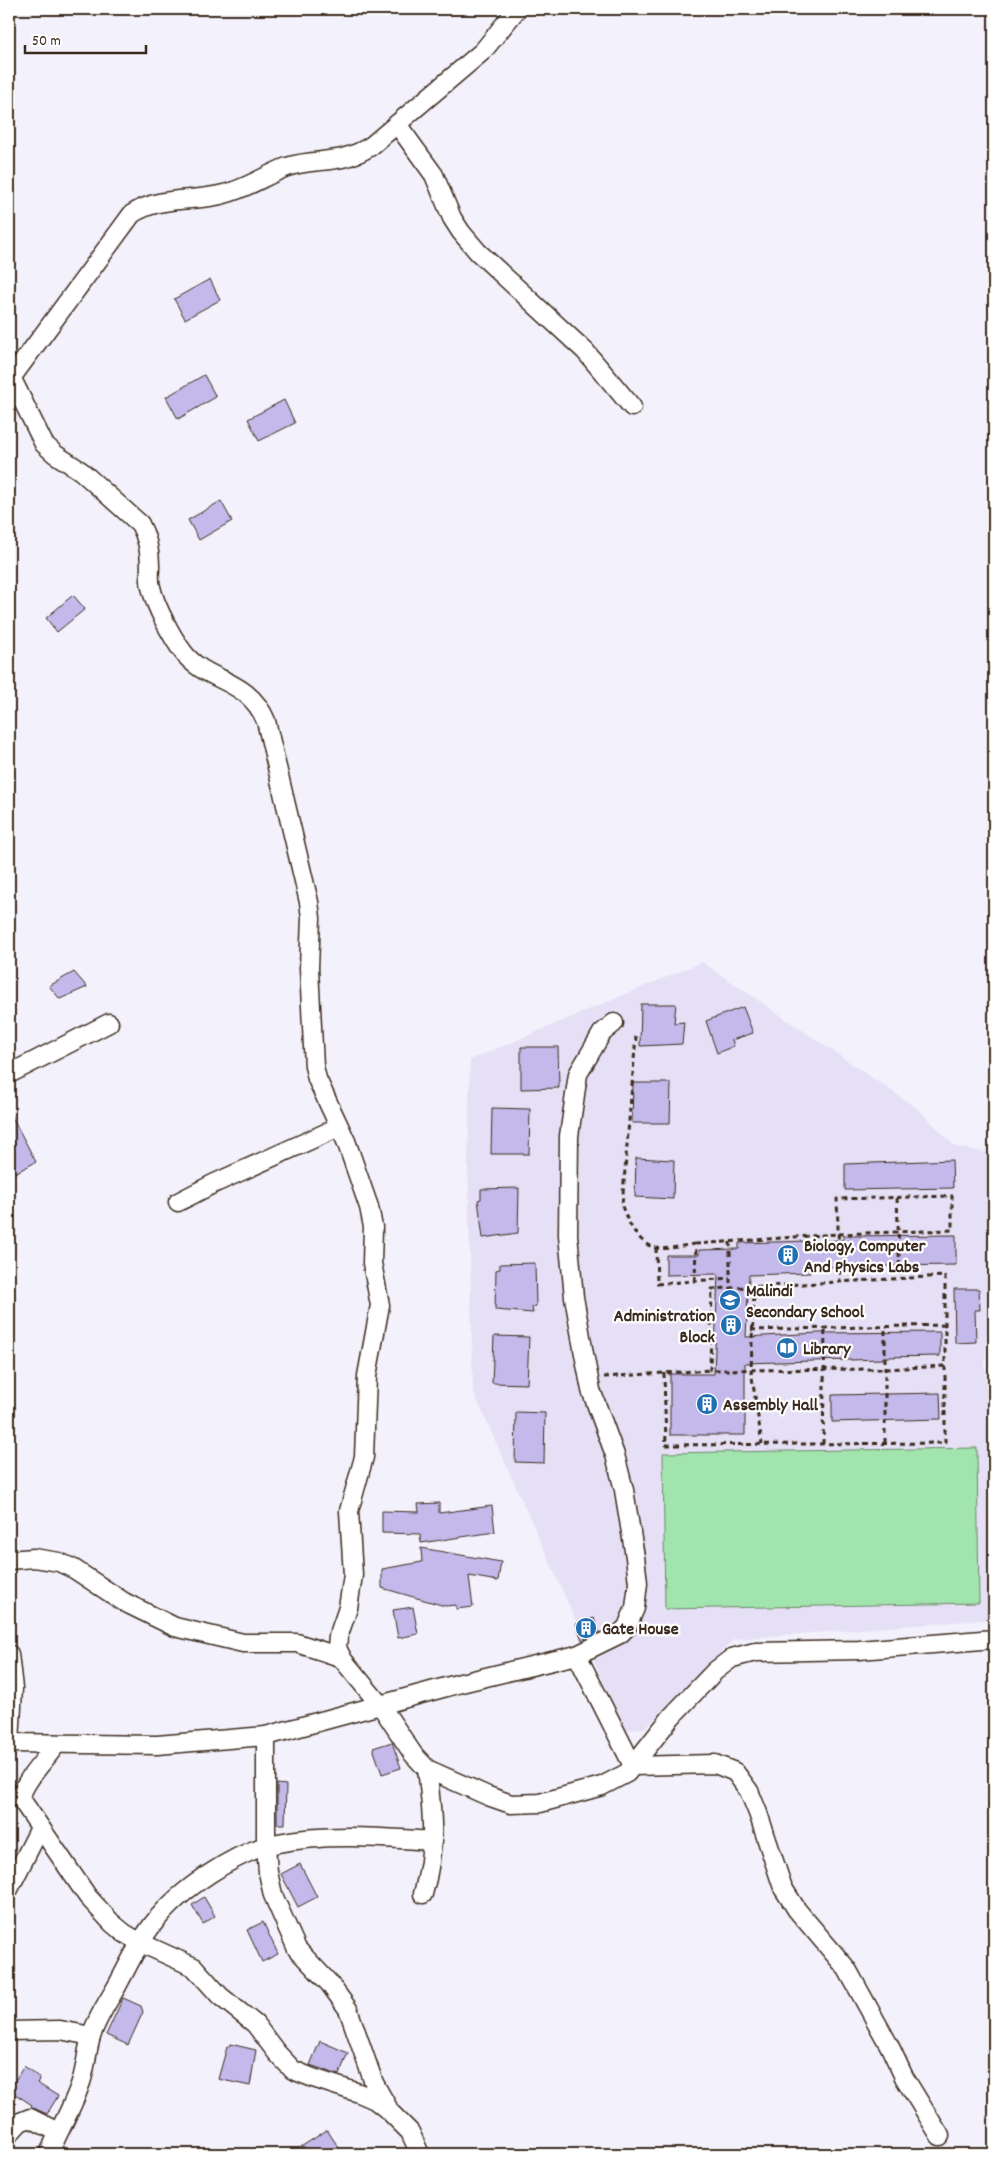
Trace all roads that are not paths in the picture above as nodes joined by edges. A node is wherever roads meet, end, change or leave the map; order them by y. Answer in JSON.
{"nodes":[{"id":1,"x":517,"y":9,"type":"edge"},
{"id":2,"x":397,"y":124,"type":"junction"},
{"id":3,"x":10,"y":377,"type":"edge"},
{"id":4,"x":632,"y":407,"type":"dead end"},
{"id":5,"x":109,"y":1023,"type":"dead end"},
{"id":6,"x":614,"y":1023,"type":"dead end"},
{"id":7,"x":9,"y":1074,"type":"edge"},
{"id":8,"x":338,"y":1127,"type":"junction"},
{"id":9,"x":178,"y":1202,"type":"dead end"},
{"id":10,"x":9,"y":1560,"type":"edge"},
{"id":11,"x":994,"y":1639,"type":"edge"},
{"id":12,"x":9,"y":1654,"type":"edge"},
{"id":13,"x":577,"y":1656,"type":"junction"},
{"id":14,"x":340,"y":1657,"type":"junction"},
{"id":15,"x":380,"y":1706,"type":"junction"},
{"id":16,"x":266,"y":1736,"type":"junction"},
{"id":17,"x":10,"y":1743,"type":"edge"},
{"id":18,"x":56,"y":1744,"type":"junction"},
{"id":19,"x":633,"y":1766,"type":"junction"},
{"id":20,"x":427,"y":1769,"type":"junction"},
{"id":21,"x":40,"y":1828,"type":"junction"},
{"id":22,"x":433,"y":1841,"type":"junction"},
{"id":23,"x":266,"y":1846,"type":"junction"},
{"id":24,"x":9,"y":1890,"type":"edge"},
{"id":25,"x":423,"y":1894,"type":"dead end"},
{"id":26,"x":141,"y":1942,"type":"junction"},
{"id":27,"x":9,"y":2031,"type":"edge"},
{"id":28,"x":91,"y":2036,"type":"junction"},
{"id":29,"x":389,"y":2111,"type":"junction"},
{"id":30,"x":58,"y":2132,"type":"junction"},
{"id":31,"x":9,"y":2134,"type":"edge"},
{"id":32,"x":940,"y":2136,"type":"dead end"},
{"id":33,"x":49,"y":2154,"type":"edge"},
{"id":34,"x":420,"y":2154,"type":"edge"}],
"edges":[{"from":1,"to":2,"type":"street"},
{"from":2,"to":3,"type":"street"},
{"from":2,"to":4,"type":"street"},
{"from":3,"to":8,"type":"street"},
{"from":5,"to":7,"type":"street"},
{"from":6,"to":13,"type":"street"},
{"from":8,"to":9,"type":"street"},
{"from":8,"to":14,"type":"street"},
{"from":10,"to":14,"type":"street"},
{"from":11,"to":19,"type":"street"},
{"from":12,"to":17,"type":"street"},
{"from":13,"to":15,"type":"street"},
{"from":13,"to":19,"type":"street"},
{"from":14,"to":15,"type":"street"},
{"from":15,"to":16,"type":"street"},
{"from":15,"to":20,"type":"street"},
{"from":16,"to":18,"type":"street"},
{"from":16,"to":23,"type":"street"},
{"from":17,"to":18,"type":"street"},
{"from":18,"to":21,"type":"street"},
{"from":19,"to":20,"type":"street"},
{"from":19,"to":32,"type":"street"},
{"from":20,"to":22,"type":"street"},
{"from":21,"to":24,"type":"street"},
{"from":21,"to":26,"type":"street"},
{"from":22,"to":23,"type":"street"},
{"from":22,"to":25,"type":"street"},
{"from":23,"to":26,"type":"street"},
{"from":23,"to":29,"type":"street"},
{"from":26,"to":28,"type":"street"},
{"from":26,"to":29,"type":"street"},
{"from":27,"to":28,"type":"street"},
{"from":28,"to":30,"type":"street"},
{"from":29,"to":34,"type":"street"},
{"from":30,"to":31,"type":"street"},
{"from":30,"to":33,"type":"street"}]}
